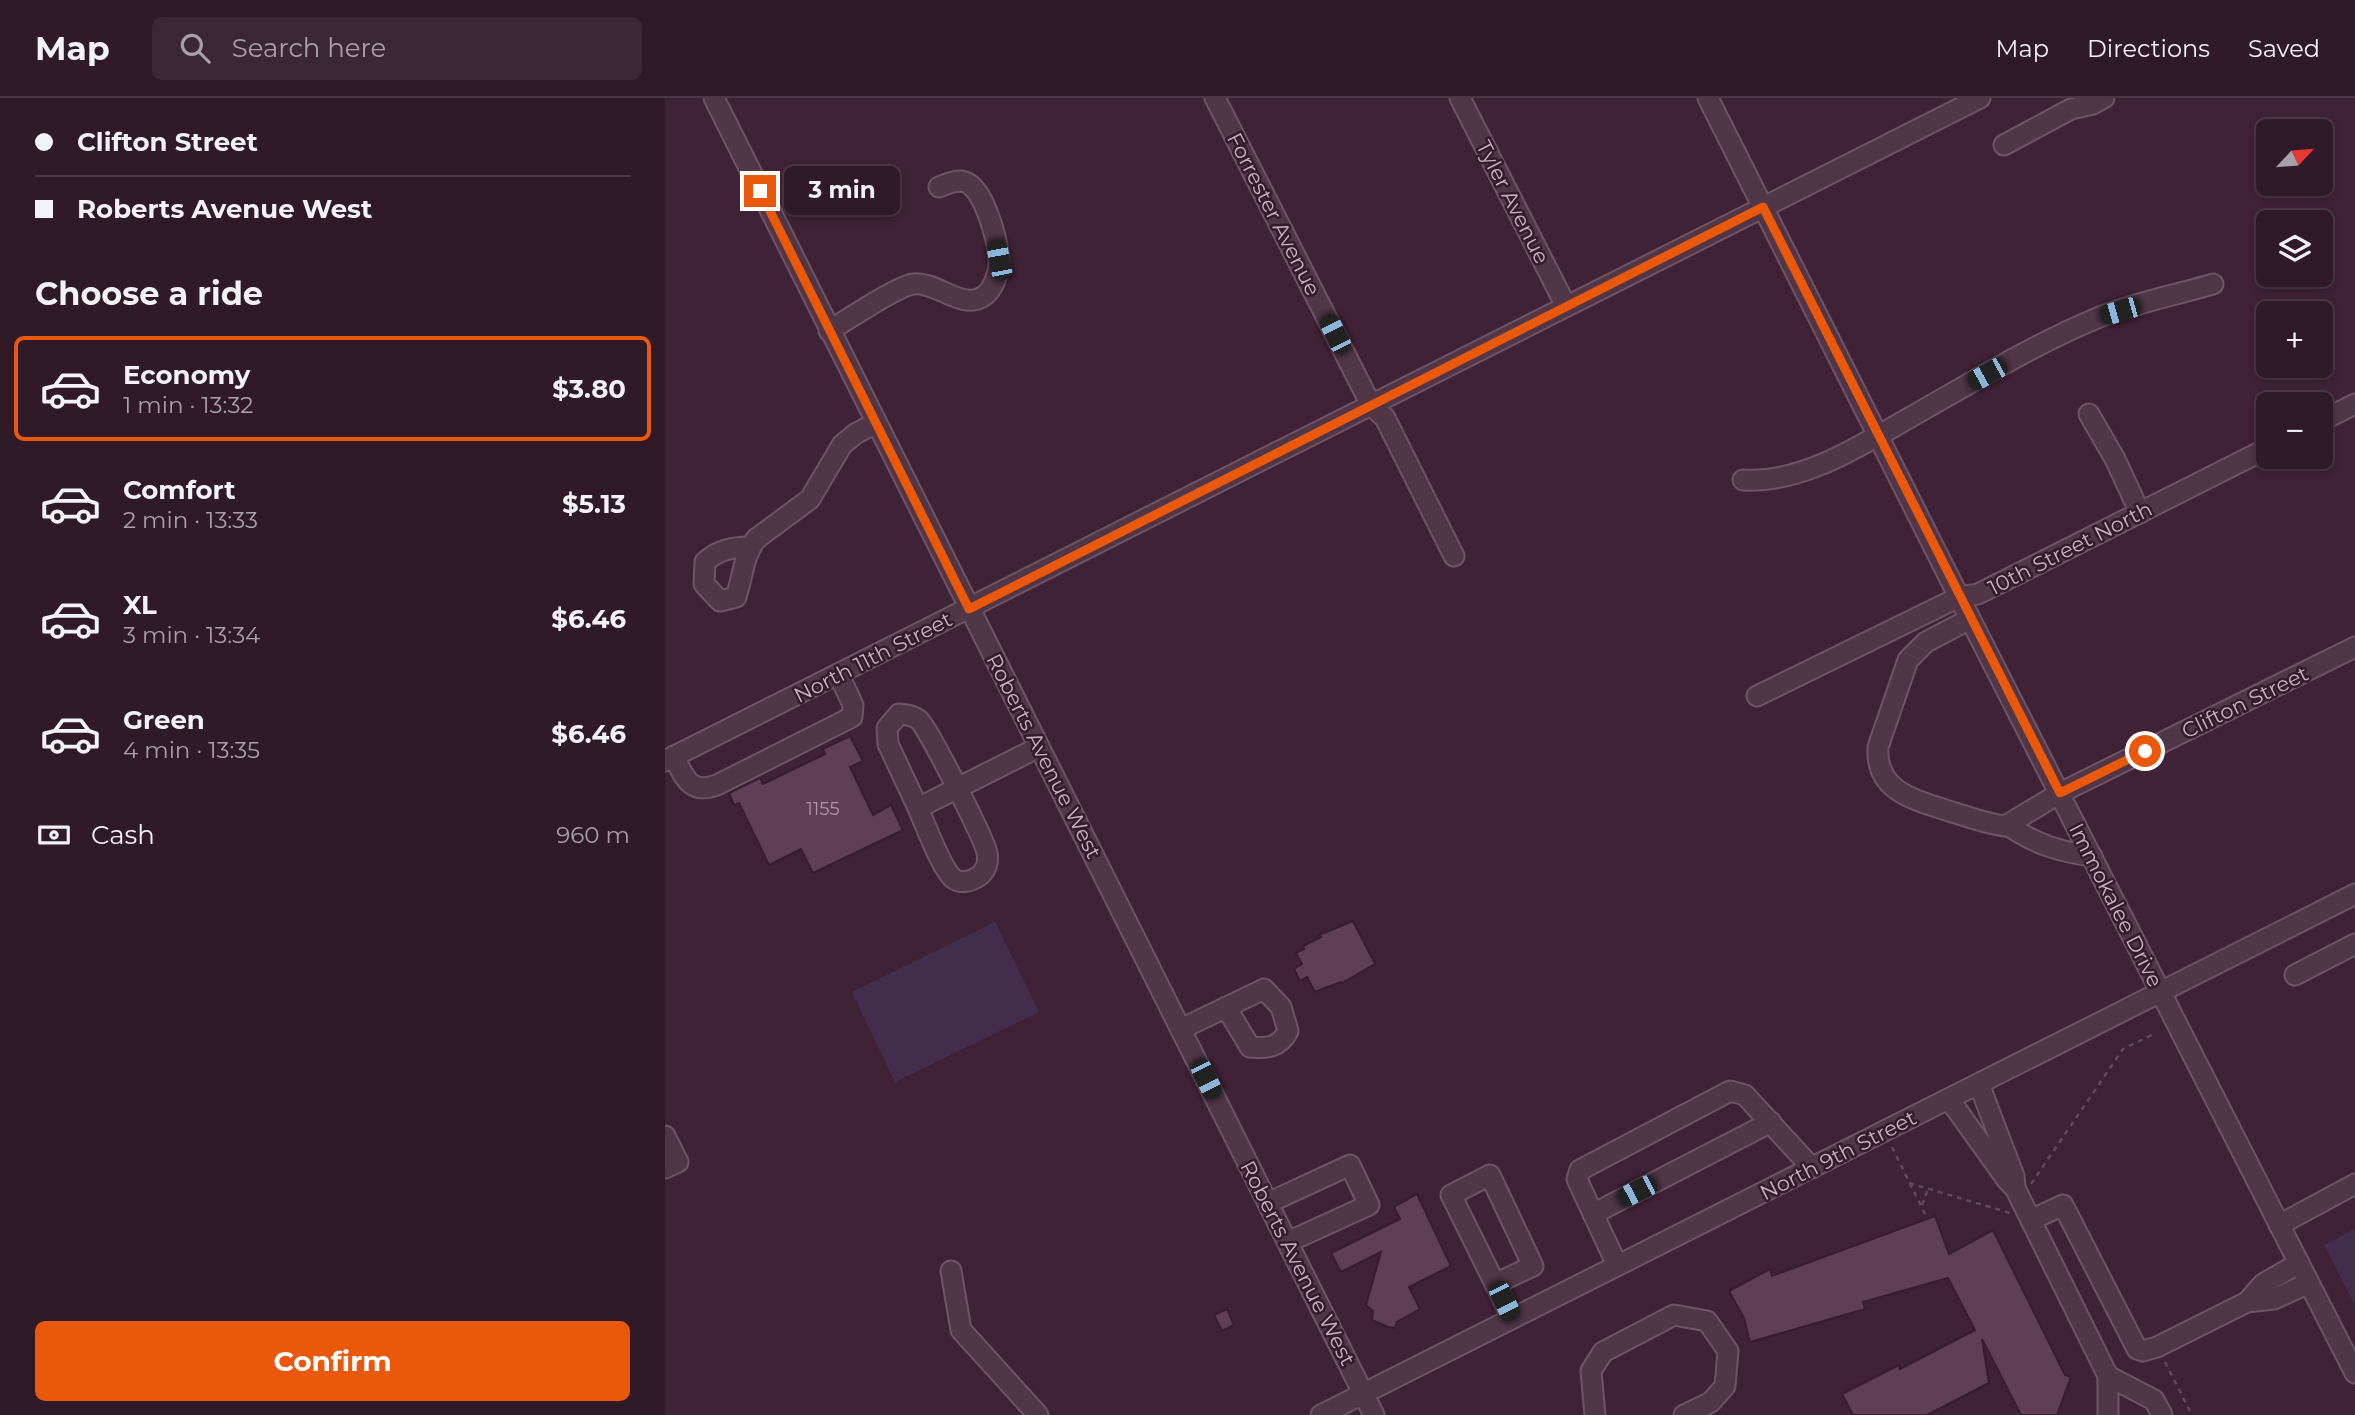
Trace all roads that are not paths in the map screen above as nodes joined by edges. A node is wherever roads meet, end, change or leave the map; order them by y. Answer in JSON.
{"nodes":[{"id":1,"x":713,"y":98,"type":"edge"},
{"id":2,"x":1215,"y":98,"type":"edge"},
{"id":3,"x":1460,"y":98,"type":"edge"},
{"id":4,"x":1708,"y":98,"type":"edge"},
{"id":5,"x":1980,"y":98,"type":"edge"},
{"id":6,"x":2104,"y":98,"type":"edge"},
{"id":7,"x":2004,"y":145,"type":"dead end"},
{"id":8,"x":939,"y":187,"type":"dead end"},
{"id":9,"x":1763,"y":207,"type":"junction"},
{"id":10,"x":2213,"y":284,"type":"dead end"},
{"id":11,"x":1566,"y":306,"type":"junction"},
{"id":12,"x":829,"y":331,"type":"junction"},
{"id":13,"x":2355,"y":404,"type":"edge"},
{"id":14,"x":1371,"y":405,"type":"junction"},
{"id":15,"x":2089,"y":414,"type":"dead end"},
{"id":16,"x":2333,"y":415,"type":"edge"},
{"id":17,"x":876,"y":422,"type":"junction"},
{"id":18,"x":1879,"y":435,"type":"junction"},
{"id":19,"x":2256,"y":454,"type":"edge"},
{"id":20,"x":1744,"y":480,"type":"dead end"},
{"id":21,"x":2140,"y":513,"type":"junction"},
{"id":22,"x":750,"y":547,"type":"dead end"},
{"id":23,"x":1454,"y":556,"type":"dead end"},
{"id":24,"x":1959,"y":597,"type":"junction"},
{"id":25,"x":969,"y":609,"type":"junction"},
{"id":26,"x":1970,"y":619,"type":"junction"},
{"id":27,"x":2355,"y":648,"type":"edge"},
{"id":28,"x":839,"y":675,"type":"junction"},
{"id":29,"x":1757,"y":696,"type":"dead end"},
{"id":30,"x":1039,"y":747,"type":"junction"},
{"id":31,"x":669,"y":759,"type":"edge"},
{"id":32,"x":957,"y":788,"type":"junction"},
{"id":33,"x":2060,"y":793,"type":"junction"},
{"id":34,"x":918,"y":808,"type":"junction"},
{"id":35,"x":2009,"y":826,"type":"junction"},
{"id":36,"x":2092,"y":856,"type":"junction"},
{"id":37,"x":2355,"y":894,"type":"edge"},
{"id":38,"x":2355,"y":944,"type":"edge"},
{"id":39,"x":2295,"y":975,"type":"dead end"},
{"id":40,"x":2160,"y":992,"type":"junction"},
{"id":41,"x":1226,"y":1007,"type":"dead end"},
{"id":42,"x":1181,"y":1029,"type":"junction"},
{"id":43,"x":1979,"y":1084,"type":"junction"},
{"id":44,"x":1949,"y":1099,"type":"junction"},
{"id":45,"x":1771,"y":1122,"type":"junction"},
{"id":46,"x":665,"y":1136,"type":"edge"},
{"id":47,"x":665,"y":1168,"type":"edge"},
{"id":48,"x":1812,"y":1168,"type":"junction"},
{"id":49,"x":2355,"y":1184,"type":"edge"},
{"id":50,"x":2021,"y":1189,"type":"junction"},
{"id":51,"x":1268,"y":1203,"type":"junction"},
{"id":52,"x":1593,"y":1214,"type":"junction"},
{"id":53,"x":2024,"y":1219,"type":"junction"},
{"id":54,"x":2279,"y":1224,"type":"junction"},
{"id":55,"x":1288,"y":1242,"type":"junction"},
{"id":56,"x":2299,"y":1264,"type":"junction"},
{"id":57,"x":1617,"y":1265,"type":"junction"},
{"id":58,"x":951,"y":1271,"type":"dead end"},
{"id":59,"x":2309,"y":1283,"type":"junction"},
{"id":60,"x":1496,"y":1284,"type":"junction"},
{"id":61,"x":2247,"y":1302,"type":"junction"},
{"id":62,"x":1512,"y":1318,"type":"junction"},
{"id":63,"x":2355,"y":1373,"type":"edge"},
{"id":64,"x":2108,"y":1376,"type":"junction"},
{"id":65,"x":1363,"y":1394,"type":"junction"},
{"id":66,"x":1038,"y":1415,"type":"edge"},
{"id":67,"x":1321,"y":1415,"type":"edge"},
{"id":68,"x":1374,"y":1415,"type":"edge"},
{"id":69,"x":1595,"y":1415,"type":"edge"},
{"id":70,"x":1684,"y":1415,"type":"edge"},
{"id":71,"x":2108,"y":1415,"type":"edge"},
{"id":72,"x":2162,"y":1415,"type":"edge"}],
"edges":[{"from":1,"to":12,"type":"street","name":"Roberts Avenue West"},
{"from":2,"to":14,"type":"street","name":"Forrester Avenue"},
{"from":3,"to":11,"type":"street","name":"Tyler Avenue"},
{"from":4,"to":9,"type":"street","name":"Immokalee Drive"},
{"from":5,"to":9,"type":"street","name":"North 11th Street"},
{"from":6,"to":7,"type":"street"},
{"from":8,"to":12,"type":"street"},
{"from":9,"to":11,"type":"street","name":"North 11th Street"},
{"from":9,"to":18,"type":"street","name":"Immokalee Drive"},
{"from":10,"to":18,"type":"street"},
{"from":11,"to":14,"type":"street","name":"North 11th Street"},
{"from":12,"to":17,"type":"street","name":"Roberts Avenue West"},
{"from":13,"to":16,"type":"street"},
{"from":14,"to":23,"type":"street","name":"Forrester Avenue"},
{"from":14,"to":25,"type":"street","name":"North 11th Street"},
{"from":15,"to":21,"type":"street"},
{"from":17,"to":22,"type":"street"},
{"from":17,"to":25,"type":"street","name":"Roberts Avenue West"},
{"from":18,"to":20,"type":"street"},
{"from":18,"to":24,"type":"street","name":"Immokalee Drive"},
{"from":19,"to":21,"type":"street","name":"10th Street North"},
{"from":21,"to":24,"type":"street","name":"10th Street North"},
{"from":24,"to":26,"type":"street","name":"Immokalee Drive"},
{"from":24,"to":29,"type":"street","name":"10th Street North"},
{"from":25,"to":28,"type":"street","name":"North 11th Street"},
{"from":25,"to":30,"type":"street","name":"Roberts Avenue West"},
{"from":26,"to":33,"type":"street","name":"Immokalee Drive"},
{"from":26,"to":35,"type":"street"},
{"from":27,"to":33,"type":"street","name":"Clifton Street"},
{"from":28,"to":31,"type":"street","name":"North 11th Street"},
{"from":28,"to":31,"type":"street"},
{"from":30,"to":32,"type":"street"},
{"from":30,"to":42,"type":"street","name":"Roberts Avenue West"},
{"from":32,"to":34,"type":"street"},
{"from":32,"to":34,"type":"street"},
{"from":32,"to":34,"type":"street"},
{"from":33,"to":35,"type":"street","name":"Clifton Street"},
{"from":33,"to":36,"type":"street","name":"Immokalee Drive"},
{"from":35,"to":36,"type":"street"},
{"from":36,"to":40,"type":"street","name":"Immokalee Drive"},
{"from":37,"to":40,"type":"street","name":"North 9th Street"},
{"from":38,"to":39,"type":"street"},
{"from":40,"to":43,"type":"street","name":"North 9th Street"},
{"from":40,"to":54,"type":"street","name":"Immokalee Drive"},
{"from":41,"to":42,"type":"street"},
{"from":42,"to":51,"type":"street","name":"Roberts Avenue West"},
{"from":43,"to":44,"type":"street","name":"North 9th Street"},
{"from":43,"to":50,"type":"street"},
{"from":44,"to":48,"type":"street","name":"North 9th Street"},
{"from":44,"to":50,"type":"street"},
{"from":45,"to":48,"type":"street"},
{"from":45,"to":52,"type":"street"},
{"from":45,"to":52,"type":"street"},
{"from":46,"to":47,"type":"street"},
{"from":48,"to":57,"type":"street","name":"North 9th Street"},
{"from":49,"to":54,"type":"street"},
{"from":50,"to":53,"type":"street"},
{"from":51,"to":55,"type":"street","name":"Roberts Avenue West"},
{"from":51,"to":55,"type":"street"},
{"from":52,"to":57,"type":"street"},
{"from":53,"to":61,"type":"street"},
{"from":53,"to":64,"type":"street"},
{"from":54,"to":56,"type":"street","name":"Immokalee Drive"},
{"from":55,"to":65,"type":"street","name":"Roberts Avenue West"},
{"from":56,"to":59,"type":"street","name":"Immokalee Drive"},
{"from":56,"to":61,"type":"street"},
{"from":57,"to":62,"type":"street","name":"North 9th Street"},
{"from":58,"to":66,"type":"street"},
{"from":59,"to":61,"type":"street"},
{"from":59,"to":63,"type":"street","name":"Immokalee Drive"},
{"from":60,"to":60,"type":"street"},
{"from":60,"to":62,"type":"street"},
{"from":62,"to":65,"type":"street","name":"North 9th Street"},
{"from":64,"to":71,"type":"street"},
{"from":64,"to":72,"type":"street"},
{"from":65,"to":67,"type":"street","name":"North 9th Street"},
{"from":65,"to":68,"type":"street","name":"Roberts Avenue West"},
{"from":69,"to":70,"type":"street"}]}
